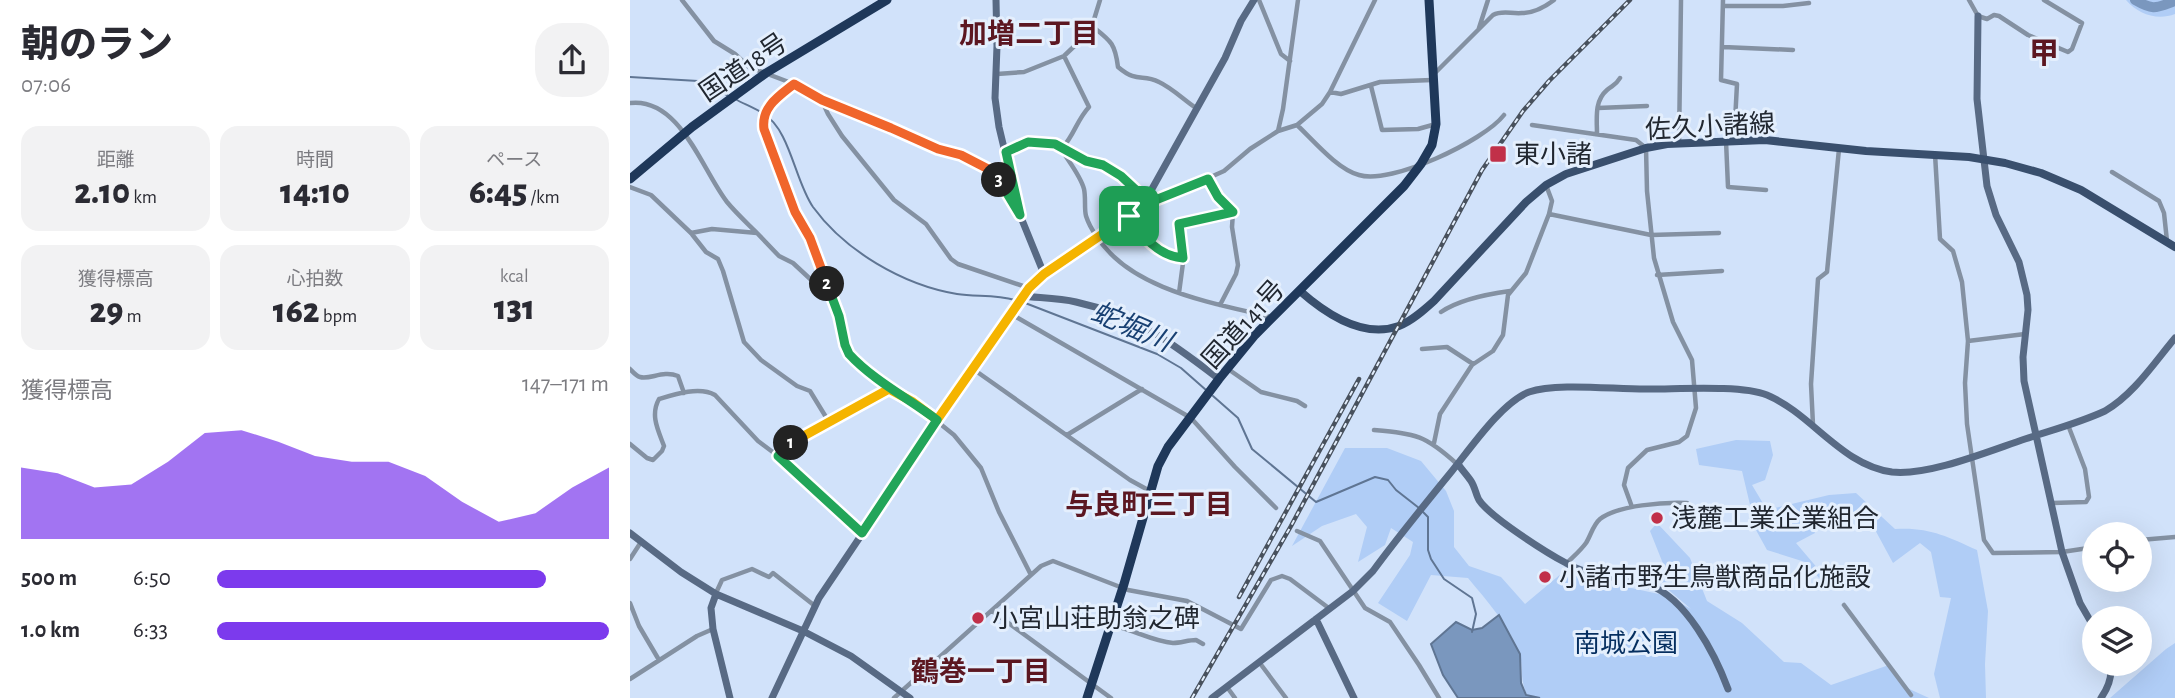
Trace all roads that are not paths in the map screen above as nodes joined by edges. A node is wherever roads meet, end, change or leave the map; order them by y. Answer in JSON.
{"nodes":[{"id":1,"x":682,"y":0,"type":"edge"},
{"id":2,"x":887,"y":0,"type":"edge"},
{"id":3,"x":996,"y":0,"type":"edge"},
{"id":4,"x":1100,"y":0,"type":"edge"},
{"id":5,"x":1257,"y":0,"type":"edge"},
{"id":6,"x":1298,"y":0,"type":"edge"},
{"id":7,"x":1376,"y":0,"type":"edge"},
{"id":8,"x":1429,"y":0,"type":"edge"},
{"id":9,"x":1488,"y":0,"type":"edge"},
{"id":10,"x":1555,"y":0,"type":"edge"},
{"id":11,"x":1681,"y":0,"type":"edge"},
{"id":12,"x":1969,"y":0,"type":"edge"},
{"id":13,"x":2044,"y":0,"type":"edge"},
{"id":14,"x":1723,"y":3,"type":"edge"},
{"id":15,"x":1782,"y":3,"type":"edge"},
{"id":16,"x":1809,"y":3,"type":"dead end"},
{"id":17,"x":1978,"y":16,"type":"junction"},
{"id":18,"x":1093,"y":26,"type":"junction"},
{"id":19,"x":1479,"y":29,"type":"junction"},
{"id":20,"x":1723,"y":47,"type":"junction"},
{"id":21,"x":1793,"y":50,"type":"dead end"},
{"id":22,"x":1064,"y":56,"type":"junction"},
{"id":23,"x":1290,"y":61,"type":"junction"},
{"id":24,"x":766,"y":73,"type":"junction"},
{"id":25,"x":996,"y":74,"type":"junction"},
{"id":26,"x":1433,"y":77,"type":"junction"},
{"id":27,"x":1620,"y":78,"type":"dead end"},
{"id":28,"x":794,"y":84,"type":"junction"},
{"id":29,"x":1371,"y":86,"type":"junction"},
{"id":30,"x":1330,"y":92,"type":"junction"},
{"id":31,"x":822,"y":100,"type":"junction"},
{"id":32,"x":630,"y":103,"type":"edge"},
{"id":33,"x":1647,"y":106,"type":"dead end"},
{"id":34,"x":1196,"y":108,"type":"junction"},
{"id":35,"x":1598,"y":108,"type":"junction"},
{"id":36,"x":1504,"y":115,"type":"dead end"},
{"id":37,"x":1436,"y":124,"type":"junction"},
{"id":38,"x":1297,"y":125,"type":"junction"},
{"id":39,"x":1532,"y":125,"type":"dead end"},
{"id":40,"x":1278,"y":131,"type":"junction"},
{"id":41,"x":1597,"y":135,"type":"junction"},
{"id":42,"x":1730,"y":140,"type":"junction"},
{"id":43,"x":1679,"y":144,"type":"junction"},
{"id":44,"x":1063,"y":147,"type":"junction"},
{"id":45,"x":1646,"y":148,"type":"junction"},
{"id":46,"x":1839,"y":148,"type":"junction"},
{"id":47,"x":1006,"y":152,"type":"junction"},
{"id":48,"x":1936,"y":154,"type":"junction"},
{"id":49,"x":1984,"y":160,"type":"junction"},
{"id":50,"x":1421,"y":164,"type":"junction"},
{"id":51,"x":2112,"y":173,"type":"dead end"},
{"id":52,"x":630,"y":179,"type":"edge"},
{"id":53,"x":1208,"y":179,"type":"junction"},
{"id":54,"x":1546,"y":185,"type":"junction"},
{"id":55,"x":630,"y":187,"type":"edge"},
{"id":56,"x":1766,"y":190,"type":"dead end"},
{"id":57,"x":1143,"y":205,"type":"junction"},
{"id":58,"x":1233,"y":212,"type":"junction"},
{"id":59,"x":1549,"y":214,"type":"junction"},
{"id":60,"x":1020,"y":215,"type":"junction"},
{"id":61,"x":1129,"y":216,"type":"junction"},
{"id":62,"x":691,"y":233,"type":"junction"},
{"id":63,"x":757,"y":233,"type":"junction"},
{"id":64,"x":1718,"y":233,"type":"dead end"},
{"id":65,"x":1651,"y":235,"type":"junction"},
{"id":66,"x":1097,"y":238,"type":"junction"},
{"id":67,"x":2167,"y":241,"type":"junction"},
{"id":68,"x":2175,"y":247,"type":"edge"},
{"id":69,"x":1183,"y":258,"type":"junction"},
{"id":70,"x":1722,"y":271,"type":"dead end"},
{"id":71,"x":1044,"y":274,"type":"junction"},
{"id":72,"x":1657,"y":275,"type":"junction"},
{"id":73,"x":828,"y":288,"type":"junction"},
{"id":74,"x":1029,"y":288,"type":"junction"},
{"id":75,"x":1300,"y":291,"type":"junction"},
{"id":76,"x":1512,"y":291,"type":"junction"},
{"id":77,"x":1179,"y":293,"type":"junction"},
{"id":78,"x":1022,"y":296,"type":"junction"},
{"id":79,"x":1220,"y":305,"type":"junction"},
{"id":80,"x":1441,"y":312,"type":"dead end"},
{"id":81,"x":1011,"y":314,"type":"junction"},
{"id":82,"x":1272,"y":317,"type":"junction"},
{"id":83,"x":2025,"y":334,"type":"junction"},
{"id":84,"x":2175,"y":338,"type":"edge"},
{"id":85,"x":1968,"y":341,"type":"junction"},
{"id":86,"x":1422,"y":349,"type":"dead end"},
{"id":87,"x":1473,"y":364,"type":"junction"},
{"id":88,"x":972,"y":368,"type":"junction"},
{"id":89,"x":1228,"y":368,"type":"junction"},
{"id":90,"x":630,"y":369,"type":"edge"},
{"id":91,"x":1219,"y":379,"type":"junction"},
{"id":92,"x":1143,"y":388,"type":"junction"},
{"id":93,"x":1694,"y":388,"type":"junction"},
{"id":94,"x":889,"y":389,"type":"junction"},
{"id":95,"x":684,"y":393,"type":"junction"},
{"id":96,"x":1306,"y":406,"type":"dead end"},
{"id":97,"x":1191,"y":418,"type":"junction"},
{"id":98,"x":937,"y":420,"type":"junction"},
{"id":99,"x":829,"y":422,"type":"junction"},
{"id":100,"x":2068,"y":425,"type":"junction"},
{"id":101,"x":1813,"y":427,"type":"junction"},
{"id":102,"x":1374,"y":430,"type":"dead end"},
{"id":103,"x":1067,"y":435,"type":"junction"},
{"id":104,"x":2037,"y":435,"type":"junction"},
{"id":105,"x":1434,"y":443,"type":"junction"},
{"id":106,"x":630,"y":444,"type":"edge"},
{"id":107,"x":778,"y":456,"type":"junction"},
{"id":108,"x":1973,"y":456,"type":"junction"},
{"id":109,"x":1458,"y":464,"type":"junction"},
{"id":110,"x":1151,"y":492,"type":"junction"},
{"id":111,"x":1687,"y":503,"type":"dead end"},
{"id":112,"x":2052,"y":503,"type":"junction"},
{"id":113,"x":1632,"y":507,"type":"junction"},
{"id":114,"x":1276,"y":508,"type":"dead end"},
{"id":115,"x":1297,"y":531,"type":"dead end"},
{"id":116,"x":630,"y":533,"type":"edge"},
{"id":117,"x":862,"y":533,"type":"junction"},
{"id":118,"x":2175,"y":537,"type":"edge"},
{"id":119,"x":2152,"y":540,"type":"edge"},
{"id":120,"x":641,"y":542,"type":"junction"},
{"id":121,"x":2082,"y":549,"type":"edge"},
{"id":122,"x":2062,"y":552,"type":"junction"},
{"id":123,"x":630,"y":559,"type":"edge"},
{"id":124,"x":1566,"y":564,"type":"junction"},
{"id":125,"x":1031,"y":575,"type":"junction"},
{"id":126,"x":1123,"y":588,"type":"junction"},
{"id":127,"x":1353,"y":590,"type":"junction"},
{"id":128,"x":716,"y":594,"type":"junction"},
{"id":129,"x":630,"y":603,"type":"edge"},
{"id":130,"x":1844,"y":605,"type":"dead end"},
{"id":131,"x":815,"y":606,"type":"junction"},
{"id":132,"x":2082,"y":606,"type":"edge"},
{"id":133,"x":1330,"y":609,"type":"junction"},
{"id":134,"x":992,"y":611,"type":"junction"},
{"id":135,"x":1316,"y":619,"type":"junction"},
{"id":136,"x":1111,"y":625,"type":"junction"},
{"id":137,"x":713,"y":629,"type":"junction"},
{"id":138,"x":803,"y":631,"type":"junction"},
{"id":139,"x":1203,"y":644,"type":"dead end"},
{"id":140,"x":659,"y":660,"type":"junction"},
{"id":141,"x":1259,"y":662,"type":"junction"},
{"id":142,"x":2111,"y":676,"type":"edge"},
{"id":143,"x":630,"y":679,"type":"edge"},
{"id":144,"x":1093,"y":683,"type":"junction"},
{"id":145,"x":1227,"y":687,"type":"junction"},
{"id":146,"x":1728,"y":689,"type":"dead end"},
{"id":147,"x":902,"y":691,"type":"junction"},
{"id":148,"x":1911,"y":695,"type":"dead end"},
{"id":149,"x":730,"y":698,"type":"edge"},
{"id":150,"x":772,"y":698,"type":"edge"},
{"id":151,"x":894,"y":698,"type":"edge"},
{"id":152,"x":910,"y":698,"type":"edge"},
{"id":153,"x":1087,"y":698,"type":"edge"},
{"id":154,"x":1111,"y":698,"type":"edge"},
{"id":155,"x":1212,"y":698,"type":"edge"},
{"id":156,"x":1235,"y":698,"type":"edge"},
{"id":157,"x":1286,"y":698,"type":"edge"},
{"id":158,"x":1354,"y":698,"type":"edge"},
{"id":159,"x":1438,"y":698,"type":"edge"},
{"id":160,"x":2101,"y":698,"type":"edge"}],
"edges":[{"from":1,"to":24,"type":"street"},
{"from":2,"to":24,"type":"highway","name":"国道18号"},
{"from":3,"to":25,"type":"street"},
{"from":4,"to":18,"type":"street"},
{"from":5,"to":23,"type":"street"},
{"from":5,"to":34,"type":"street"},
{"from":6,"to":23,"type":"street"},
{"from":7,"to":30,"type":"street"},
{"from":8,"to":26,"type":"highway","name":"国道141号"},
{"from":9,"to":19,"type":"street"},
{"from":10,"to":19,"type":"street"},
{"from":11,"to":43,"type":"street"},
{"from":12,"to":17,"type":"street"},
{"from":13,"to":17,"type":"street"},
{"from":14,"to":15,"type":"street"},
{"from":14,"to":20,"type":"street"},
{"from":15,"to":16,"type":"street"},
{"from":17,"to":49,"type":"street"},
{"from":18,"to":22,"type":"street"},
{"from":18,"to":34,"type":"street"},
{"from":19,"to":26,"type":"street"},
{"from":20,"to":21,"type":"street"},
{"from":20,"to":42,"type":"street"},
{"from":22,"to":25,"type":"street"},
{"from":22,"to":44,"type":"street"},
{"from":23,"to":40,"type":"street"},
{"from":24,"to":28,"type":"street"},
{"from":24,"to":52,"type":"highway","name":"国道18号"},
{"from":25,"to":47,"type":"street"},
{"from":26,"to":29,"type":"street"},
{"from":26,"to":37,"type":"highway","name":"国道141号"},
{"from":27,"to":35,"type":"street"},
{"from":28,"to":31,"type":"street"},
{"from":28,"to":73,"type":"street"},
{"from":29,"to":30,"type":"street"},
{"from":29,"to":37,"type":"street"},
{"from":30,"to":38,"type":"street"},
{"from":31,"to":60,"type":"street"},
{"from":31,"to":74,"type":"street"},
{"from":32,"to":63,"type":"street"},
{"from":33,"to":35,"type":"street"},
{"from":34,"to":57,"type":"street"},
{"from":35,"to":41,"type":"street"},
{"from":36,"to":50,"type":"street"},
{"from":37,"to":50,"type":"highway","name":"国道141号"},
{"from":38,"to":40,"type":"street"},
{"from":38,"to":50,"type":"street"},
{"from":39,"to":41,"type":"street"},
{"from":40,"to":53,"type":"street"},
{"from":41,"to":45,"type":"street"},
{"from":42,"to":43,"type":"main road","name":"佐久小諸線"},
{"from":42,"to":46,"type":"main road","name":"佐久小諸線"},
{"from":42,"to":56,"type":"street"},
{"from":43,"to":45,"type":"main road","name":"佐久小諸線"},
{"from":44,"to":47,"type":"street"},
{"from":44,"to":57,"type":"street"},
{"from":44,"to":66,"type":"street"},
{"from":45,"to":54,"type":"main road","name":"佐久小諸線"},
{"from":45,"to":65,"type":"street"},
{"from":46,"to":48,"type":"main road","name":"佐久小諸線"},
{"from":46,"to":101,"type":"street"},
{"from":47,"to":60,"type":"street"},
{"from":48,"to":49,"type":"main road","name":"佐久小諸線"},
{"from":48,"to":85,"type":"street"},
{"from":49,"to":67,"type":"main road","name":"佐久小諸線"},
{"from":49,"to":83,"type":"street"},
{"from":50,"to":75,"type":"highway","name":"国道141号"},
{"from":51,"to":67,"type":"street"},
{"from":53,"to":57,"type":"street"},
{"from":53,"to":58,"type":"street"},
{"from":54,"to":59,"type":"street"},
{"from":54,"to":75,"type":"main road","name":"佐久小諸線"},
{"from":55,"to":62,"type":"street"},
{"from":57,"to":61,"type":"street"},
{"from":58,"to":69,"type":"street"},
{"from":58,"to":79,"type":"street"},
{"from":59,"to":65,"type":"street"},
{"from":59,"to":76,"type":"street"},
{"from":60,"to":71,"type":"street"},
{"from":61,"to":66,"type":"street"},
{"from":61,"to":69,"type":"street"},
{"from":62,"to":63,"type":"street"},
{"from":62,"to":99,"type":"street"},
{"from":63,"to":73,"type":"street"},
{"from":64,"to":65,"type":"street"},
{"from":65,"to":72,"type":"street"},
{"from":66,"to":71,"type":"street"},
{"from":66,"to":77,"type":"street"},
{"from":67,"to":68,"type":"main road","name":"佐久小諸線"},
{"from":69,"to":77,"type":"street"},
{"from":70,"to":72,"type":"street"},
{"from":71,"to":74,"type":"street"},
{"from":72,"to":93,"type":"street"},
{"from":73,"to":94,"type":"street"},
{"from":74,"to":78,"type":"street"},
{"from":75,"to":82,"type":"highway","name":"国道141号"},
{"from":76,"to":80,"type":"street"},
{"from":76,"to":87,"type":"street"},
{"from":77,"to":79,"type":"street"},
{"from":78,"to":81,"type":"street"},
{"from":78,"to":91,"type":"street"},
{"from":79,"to":82,"type":"street"},
{"from":81,"to":88,"type":"street"},
{"from":81,"to":92,"type":"street"},
{"from":82,"to":89,"type":"highway","name":"国道141号"},
{"from":83,"to":85,"type":"street"},
{"from":83,"to":104,"type":"street"},
{"from":84,"to":100,"type":"street"},
{"from":85,"to":108,"type":"street"},
{"from":86,"to":87,"type":"street"},
{"from":87,"to":105,"type":"street"},
{"from":88,"to":98,"type":"street"},
{"from":88,"to":103,"type":"street"},
{"from":89,"to":91,"type":"highway","name":"国道141号"},
{"from":89,"to":96,"type":"street"},
{"from":90,"to":95,"type":"street"},
{"from":91,"to":97,"type":"highway","name":"国道141号"},
{"from":92,"to":97,"type":"street"},
{"from":92,"to":103,"type":"street"},
{"from":93,"to":101,"type":"street"},
{"from":93,"to":109,"type":"street"},
{"from":93,"to":113,"type":"street"},
{"from":94,"to":98,"type":"street"},
{"from":94,"to":99,"type":"street"},
{"from":95,"to":106,"type":"street"},
{"from":95,"to":107,"type":"street"},
{"from":97,"to":110,"type":"highway","name":"国道141号"},
{"from":97,"to":114,"type":"street"},
{"from":98,"to":117,"type":"street"},
{"from":98,"to":125,"type":"street"},
{"from":99,"to":107,"type":"street"},
{"from":100,"to":104,"type":"street"},
{"from":100,"to":112,"type":"street"},
{"from":101,"to":108,"type":"street"},
{"from":102,"to":105,"type":"street"},
{"from":103,"to":110,"type":"street"},
{"from":104,"to":108,"type":"street"},
{"from":104,"to":112,"type":"street"},
{"from":105,"to":109,"type":"street"},
{"from":107,"to":117,"type":"street"},
{"from":108,"to":122,"type":"street"},
{"from":109,"to":124,"type":"street"},
{"from":109,"to":127,"type":"street"},
{"from":110,"to":126,"type":"highway","name":"国道141号"},
{"from":111,"to":113,"type":"street"},
{"from":112,"to":122,"type":"street"},
{"from":113,"to":124,"type":"street"},
{"from":115,"to":127,"type":"street"},
{"from":116,"to":120,"type":"street"},
{"from":117,"to":131,"type":"street"},
{"from":118,"to":119,"type":"street"},
{"from":120,"to":123,"type":"street"},
{"from":120,"to":128,"type":"street"},
{"from":121,"to":122,"type":"street"},
{"from":122,"to":132,"type":"street"},
{"from":124,"to":146,"type":"street"},
{"from":125,"to":126,"type":"street"},
{"from":125,"to":134,"type":"street"},
{"from":126,"to":133,"type":"street"},
{"from":126,"to":136,"type":"highway","name":"国道141号"},
{"from":127,"to":133,"type":"street"},
{"from":127,"to":159,"type":"street"},
{"from":128,"to":131,"type":"street"},
{"from":128,"to":137,"type":"street"},
{"from":128,"to":138,"type":"street"},
{"from":129,"to":140,"type":"street"},
{"from":130,"to":148,"type":"street"},
{"from":131,"to":138,"type":"street"},
{"from":133,"to":135,"type":"street"},
{"from":134,"to":144,"type":"street"},
{"from":134,"to":147,"type":"street"},
{"from":135,"to":141,"type":"street"},
{"from":135,"to":158,"type":"street"},
{"from":136,"to":139,"type":"street"},
{"from":136,"to":144,"type":"highway","name":"国道141号"},
{"from":137,"to":140,"type":"street"},
{"from":137,"to":149,"type":"street"},
{"from":138,"to":147,"type":"street"},
{"from":138,"to":150,"type":"street"},
{"from":140,"to":143,"type":"street"},
{"from":141,"to":145,"type":"street"},
{"from":141,"to":157,"type":"street"},
{"from":142,"to":160,"type":"street"},
{"from":144,"to":153,"type":"highway","name":"国道141号"},
{"from":144,"to":154,"type":"street"},
{"from":145,"to":155,"type":"street"},
{"from":145,"to":156,"type":"street"},
{"from":147,"to":151,"type":"street"},
{"from":147,"to":152,"type":"street"}]}
